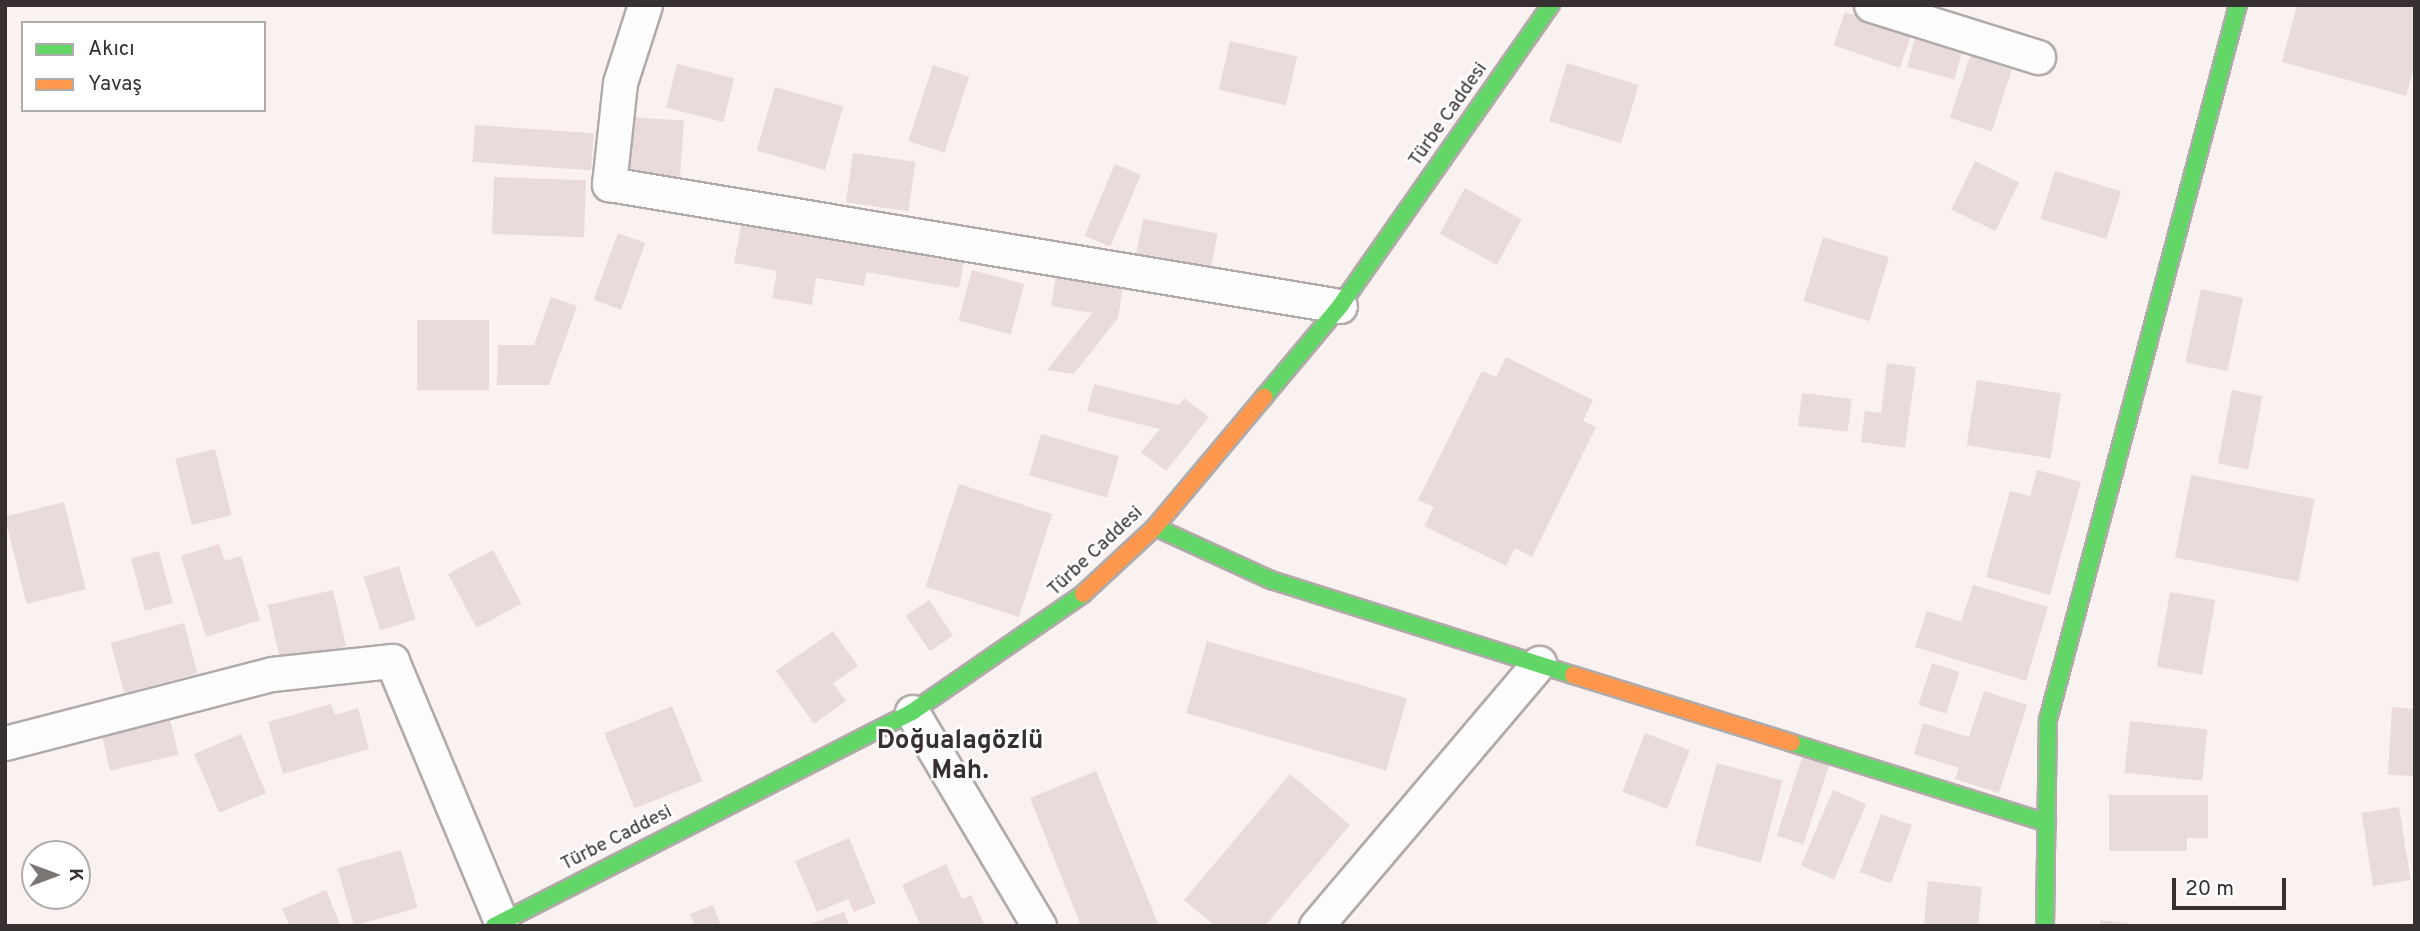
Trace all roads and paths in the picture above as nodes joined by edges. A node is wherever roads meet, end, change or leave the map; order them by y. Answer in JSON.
{"nodes":[{"id":1,"x":645,"y":5,"type":"edge"},
{"id":2,"x":1551,"y":5,"type":"edge"},
{"id":3,"x":1871,"y":5,"type":"edge"},
{"id":4,"x":2238,"y":5,"type":"edge"},
{"id":5,"x":2038,"y":57,"type":"dead end"},
{"id":6,"x":1340,"y":306,"type":"junction"},
{"id":7,"x":1155,"y":527,"type":"junction"},
{"id":8,"x":1539,"y":663,"type":"junction"},
{"id":9,"x":912,"y":712,"type":"junction"},
{"id":10,"x":5,"y":743,"type":"edge"},
{"id":11,"x":2046,"y":823,"type":"junction"},
{"id":12,"x":498,"y":924,"type":"edge"},
{"id":13,"x":1039,"y":926,"type":"edge"},
{"id":14,"x":1316,"y":926,"type":"edge"},
{"id":15,"x":2045,"y":926,"type":"edge"}],
"edges":[{"from":1,"to":6,"type":"street"},
{"from":2,"to":6,"type":"street","name":"Türbe Caddesi"},
{"from":3,"to":5,"type":"street"},
{"from":4,"to":11,"type":"street"},
{"from":6,"to":7,"type":"street","name":"Türbe Caddesi"},
{"from":7,"to":8,"type":"street"},
{"from":7,"to":9,"type":"street","name":"Türbe Caddesi"},
{"from":8,"to":11,"type":"street"},
{"from":8,"to":14,"type":"street"},
{"from":9,"to":12,"type":"street","name":"Türbe Caddesi"},
{"from":9,"to":13,"type":"street"},
{"from":10,"to":12,"type":"street"},
{"from":11,"to":15,"type":"street"}]}
